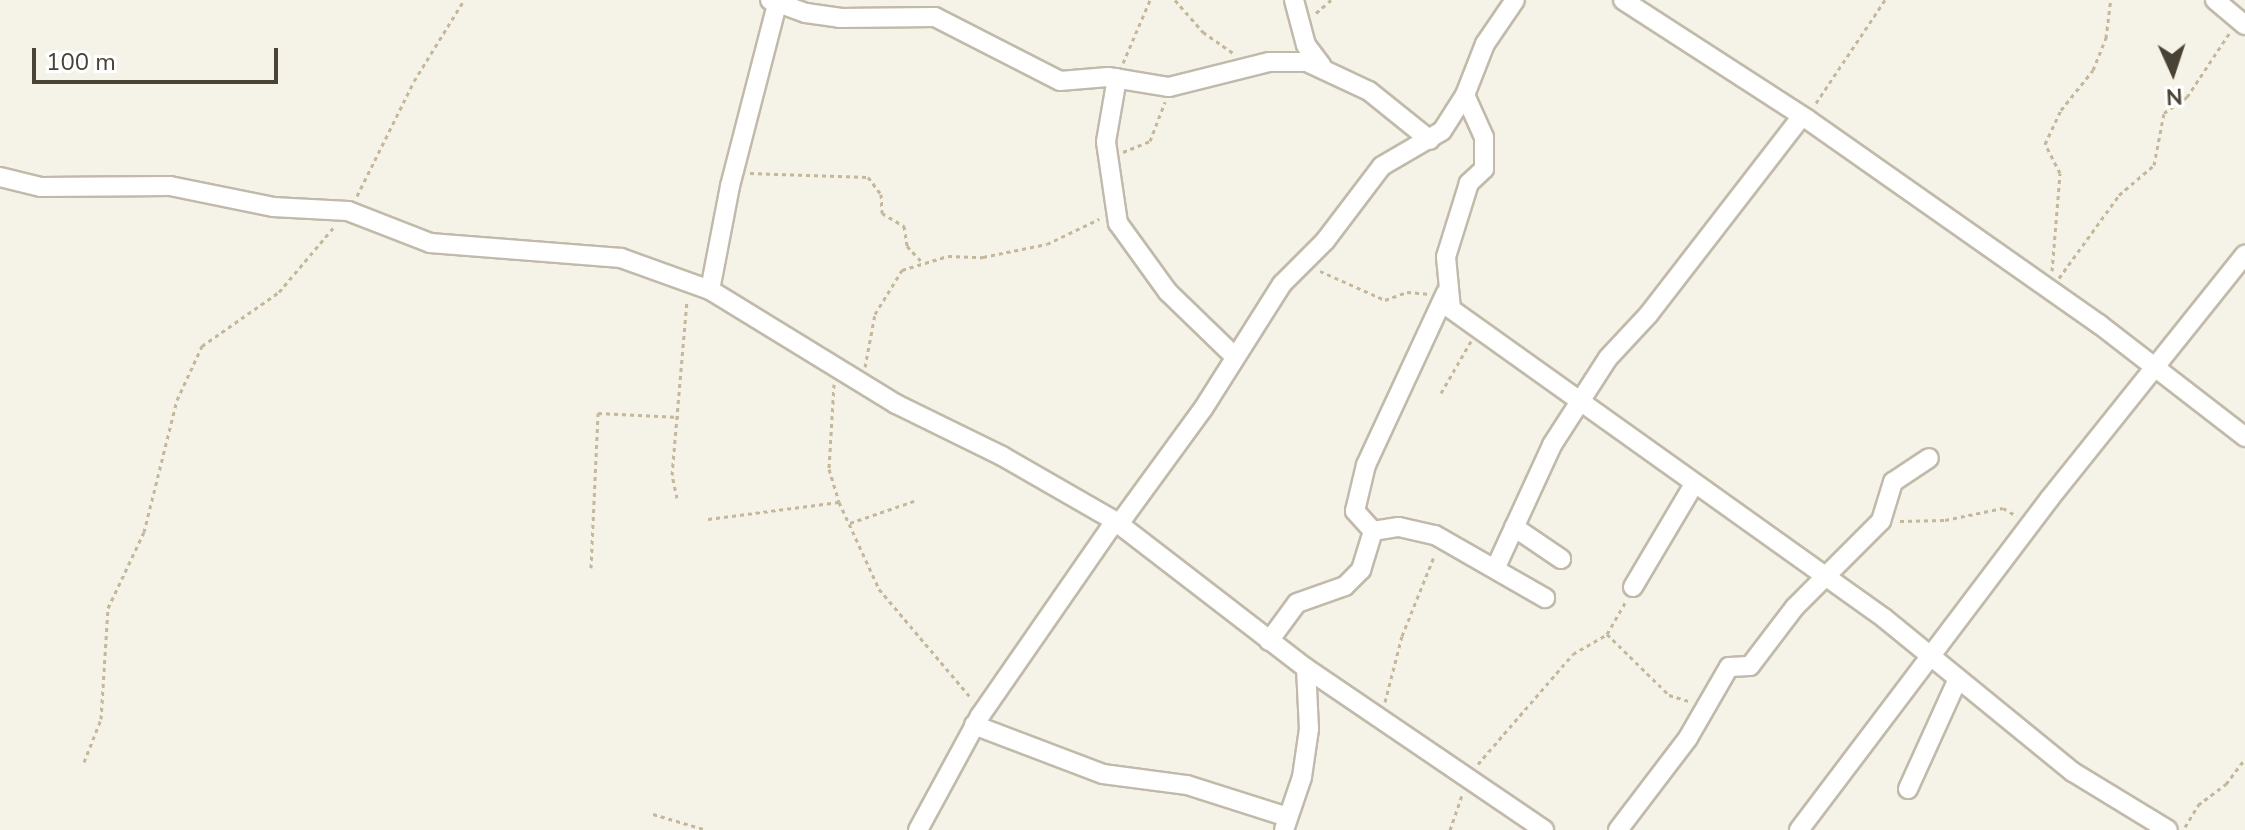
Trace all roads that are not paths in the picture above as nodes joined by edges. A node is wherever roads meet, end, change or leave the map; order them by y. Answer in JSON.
{"nodes":[{"id":1,"x":1294,"y":0,"type":"edge"},
{"id":2,"x":1515,"y":0,"type":"edge"},
{"id":3,"x":1623,"y":0,"type":"edge"},
{"id":4,"x":2215,"y":0,"type":"edge"},
{"id":5,"x":775,"y":1,"type":"edge"},
{"id":6,"x":2241,"y":22,"type":"edge"},
{"id":7,"x":1322,"y":66,"type":"junction"},
{"id":8,"x":1117,"y":78,"type":"junction"},
{"id":9,"x":1465,"y":95,"type":"junction"},
{"id":10,"x":1805,"y":118,"type":"junction"},
{"id":11,"x":1430,"y":140,"type":"junction"},
{"id":12,"x":0,"y":177,"type":"edge"},
{"id":13,"x":2245,"y":255,"type":"edge"},
{"id":14,"x":700,"y":288,"type":"junction"},
{"id":15,"x":1444,"y":298,"type":"junction"},
{"id":16,"x":1234,"y":356,"type":"junction"},
{"id":17,"x":2153,"y":368,"type":"junction"},
{"id":18,"x":1580,"y":404,"type":"junction"},
{"id":19,"x":2245,"y":437,"type":"edge"},
{"id":20,"x":1929,"y":458,"type":"dead end"},
{"id":21,"x":1693,"y":486,"type":"junction"},
{"id":22,"x":1117,"y":523,"type":"junction"},
{"id":23,"x":1514,"y":527,"type":"junction"},
{"id":24,"x":1373,"y":531,"type":"junction"},
{"id":25,"x":1561,"y":559,"type":"dead end"},
{"id":26,"x":1496,"y":567,"type":"junction"},
{"id":27,"x":1823,"y":579,"type":"junction"},
{"id":28,"x":1633,"y":587,"type":"road end"},
{"id":29,"x":1545,"y":598,"type":"dead end"},
{"id":30,"x":1269,"y":641,"type":"junction"},
{"id":31,"x":1929,"y":656,"type":"junction"},
{"id":32,"x":1306,"y":668,"type":"junction"},
{"id":33,"x":1958,"y":679,"type":"junction"},
{"id":34,"x":977,"y":721,"type":"junction"},
{"id":35,"x":1908,"y":789,"type":"dead end"},
{"id":36,"x":1286,"y":824,"type":"edge"},
{"id":37,"x":918,"y":830,"type":"edge"},
{"id":38,"x":1544,"y":830,"type":"edge"},
{"id":39,"x":1618,"y":830,"type":"edge"},
{"id":40,"x":1799,"y":830,"type":"edge"},
{"id":41,"x":2168,"y":830,"type":"edge"}],
"edges":[{"from":1,"to":7,"type":"street"},
{"from":2,"to":9,"type":"street"},
{"from":3,"to":10,"type":"street"},
{"from":4,"to":6,"type":"street"},
{"from":5,"to":8,"type":"street"},
{"from":5,"to":14,"type":"street"},
{"from":7,"to":8,"type":"street"},
{"from":7,"to":11,"type":"street"},
{"from":8,"to":16,"type":"street"},
{"from":9,"to":11,"type":"street"},
{"from":9,"to":15,"type":"street"},
{"from":10,"to":17,"type":"street"},
{"from":10,"to":18,"type":"street"},
{"from":11,"to":16,"type":"street"},
{"from":12,"to":14,"type":"street"},
{"from":13,"to":17,"type":"street"},
{"from":14,"to":22,"type":"street"},
{"from":15,"to":18,"type":"street"},
{"from":15,"to":24,"type":"street"},
{"from":16,"to":22,"type":"street"},
{"from":17,"to":19,"type":"street"},
{"from":17,"to":31,"type":"street"},
{"from":18,"to":21,"type":"street"},
{"from":18,"to":23,"type":"street"},
{"from":20,"to":27,"type":"street"},
{"from":21,"to":27,"type":"street"},
{"from":21,"to":28,"type":"street"},
{"from":22,"to":30,"type":"street"},
{"from":22,"to":34,"type":"street"},
{"from":23,"to":25,"type":"street"},
{"from":23,"to":26,"type":"street"},
{"from":24,"to":26,"type":"street"},
{"from":24,"to":30,"type":"street"},
{"from":26,"to":29,"type":"street"},
{"from":27,"to":31,"type":"street"},
{"from":27,"to":39,"type":"street"},
{"from":30,"to":32,"type":"street"},
{"from":31,"to":33,"type":"street"},
{"from":31,"to":40,"type":"street"},
{"from":32,"to":36,"type":"street"},
{"from":32,"to":38,"type":"street"},
{"from":33,"to":35,"type":"street"},
{"from":33,"to":41,"type":"street"},
{"from":34,"to":36,"type":"street"},
{"from":34,"to":37,"type":"street"}]}
